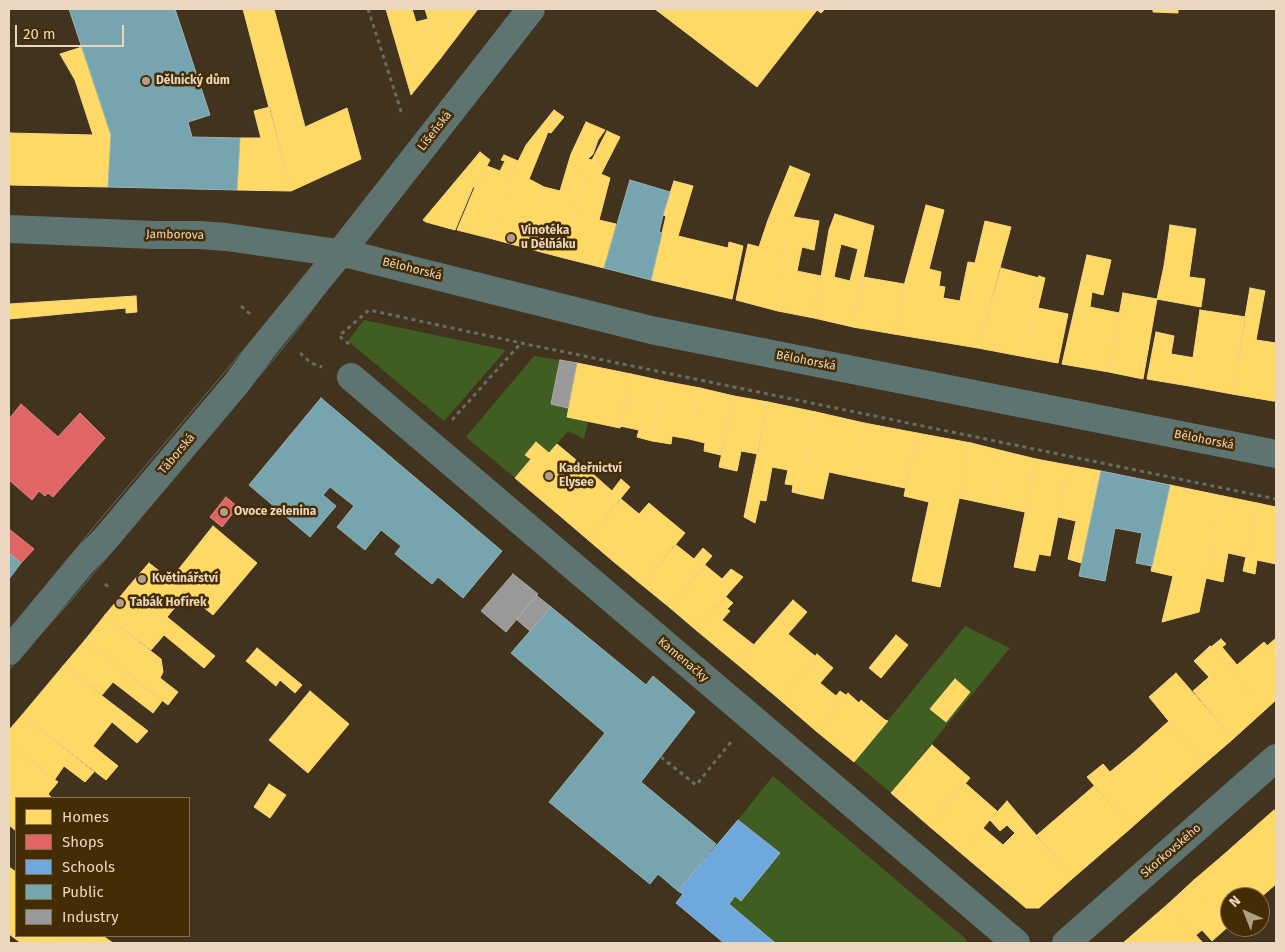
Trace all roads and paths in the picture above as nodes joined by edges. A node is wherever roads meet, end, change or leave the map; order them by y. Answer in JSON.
{"nodes":[{"id":1,"x":368,"y":9,"type":"edge"},
{"id":2,"x":530,"y":9,"type":"edge"},
{"id":3,"x":402,"y":114,"type":"dead end"},
{"id":4,"x":9,"y":230,"type":"edge"},
{"id":5,"x":340,"y":253,"type":"junction"},
{"id":6,"x":339,"y":336,"type":"dead end"},
{"id":7,"x":521,"y":344,"type":"junction"},
{"id":8,"x":351,"y":377,"type":"dead end"},
{"id":9,"x":450,"y":422,"type":"dead end"},
{"id":10,"x":1276,"y":454,"type":"edge"},
{"id":11,"x":1276,"y":499,"type":"edge"},
{"id":12,"x":9,"y":651,"type":"edge"},
{"id":13,"x":731,"y":742,"type":"dead end"},
{"id":14,"x":661,"y":757,"type":"dead end"},
{"id":15,"x":1276,"y":758,"type":"edge"},
{"id":16,"x":1016,"y":943,"type":"edge"},
{"id":17,"x":1066,"y":943,"type":"edge"}],
"edges":[{"from":1,"to":3,"type":"path"},
{"from":2,"to":5,"type":"street","name":"Líšeňská"},
{"from":4,"to":5,"type":"street","name":"Jamborova"},
{"from":5,"to":10,"type":"street","name":"Bělohorská"},
{"from":5,"to":12,"type":"street","name":"Táborská"},
{"from":6,"to":7,"type":"path"},
{"from":7,"to":9,"type":"path"},
{"from":7,"to":11,"type":"path"},
{"from":8,"to":16,"type":"street","name":"Kamenačky"},
{"from":13,"to":14,"type":"path"},
{"from":15,"to":17,"type":"street","name":"Skorkovského"}]}
